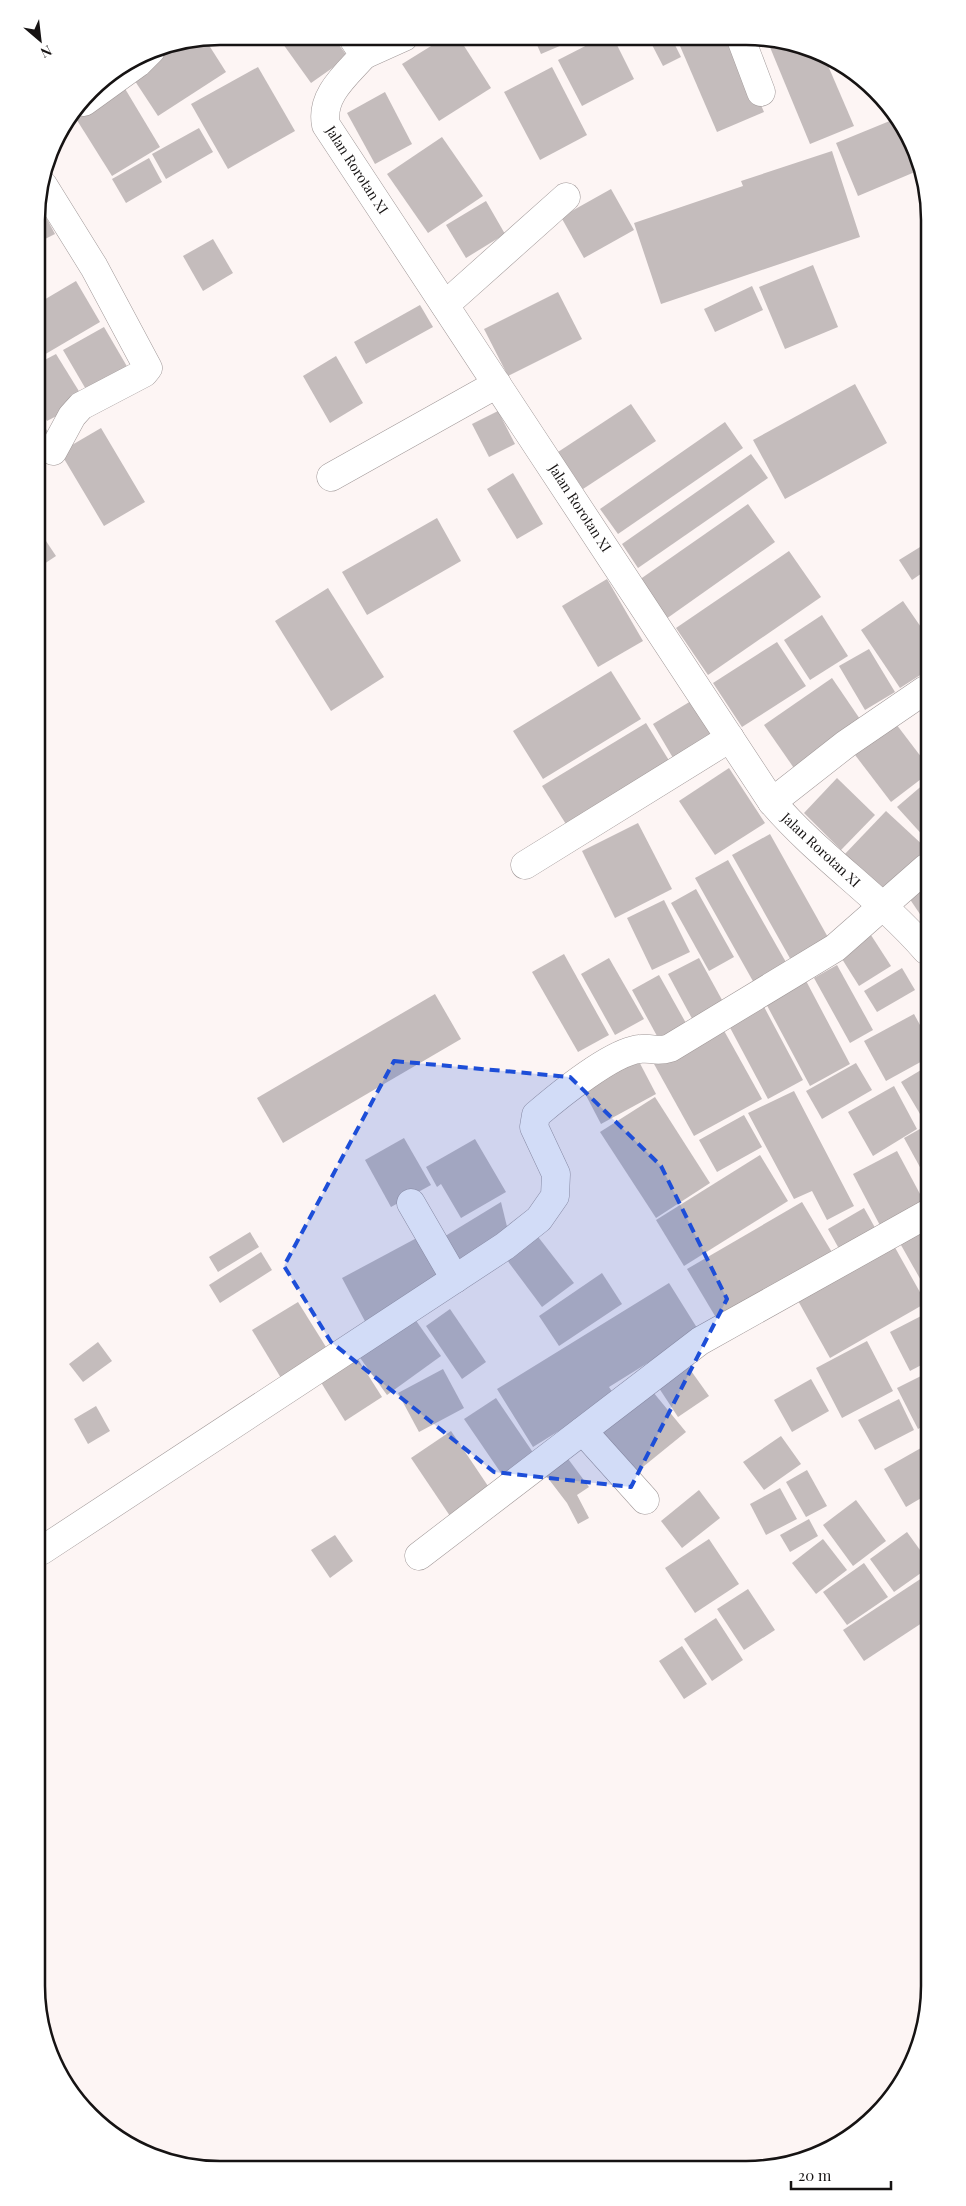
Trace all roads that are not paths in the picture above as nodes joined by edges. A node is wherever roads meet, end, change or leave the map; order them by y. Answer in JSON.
{"nodes":[{"id":1,"x":743,"y":45,"type":"edge"},
{"id":2,"x":358,"y":46,"type":"edge"},
{"id":3,"x":761,"y":92,"type":"dead end"},
{"id":4,"x":47,"y":191,"type":"edge"},
{"id":5,"x":566,"y":197,"type":"dead end"},
{"id":6,"x":445,"y":304,"type":"junction"},
{"id":7,"x":497,"y":384,"type":"junction"},
{"id":8,"x":52,"y":451,"type":"dead end"},
{"id":9,"x":331,"y":477,"type":"dead end"},
{"id":10,"x":921,"y":693,"type":"edge"},
{"id":11,"x":730,"y":738,"type":"junction"},
{"id":12,"x":772,"y":802,"type":"junction"},
{"id":13,"x":525,"y":865,"type":"dead end"},
{"id":14,"x":921,"y":873,"type":"edge"},
{"id":15,"x":883,"y":907,"type":"junction"},
{"id":16,"x":921,"y":945,"type":"edge"},
{"id":17,"x":411,"y":1203,"type":"dead end"},
{"id":18,"x":921,"y":1217,"type":"edge"},
{"id":19,"x":455,"y":1279,"type":"junction"},
{"id":20,"x":583,"y":1431,"type":"junction"},
{"id":21,"x":645,"y":1500,"type":"dead end"},
{"id":22,"x":45,"y":1548,"type":"edge"},
{"id":23,"x":418,"y":1556,"type":"dead end"}],
"edges":[{"from":1,"to":3,"type":"street"},
{"from":2,"to":6,"type":"street","name":"Jalan Rorotan XI"},
{"from":4,"to":8,"type":"street"},
{"from":5,"to":6,"type":"street"},
{"from":6,"to":7,"type":"street","name":"Jalan Rorotan XI"},
{"from":7,"to":9,"type":"street"},
{"from":7,"to":11,"type":"street","name":"Jalan Rorotan XI"},
{"from":10,"to":12,"type":"street"},
{"from":11,"to":12,"type":"street","name":"Jalan Rorotan XI"},
{"from":11,"to":13,"type":"street"},
{"from":12,"to":15,"type":"street","name":"Jalan Rorotan XI"},
{"from":14,"to":15,"type":"street"},
{"from":15,"to":16,"type":"street","name":"Jalan Rorotan XI"},
{"from":15,"to":19,"type":"street"},
{"from":17,"to":19,"type":"street"},
{"from":18,"to":20,"type":"street"},
{"from":19,"to":22,"type":"street"},
{"from":20,"to":21,"type":"street"},
{"from":20,"to":23,"type":"street"}]}
